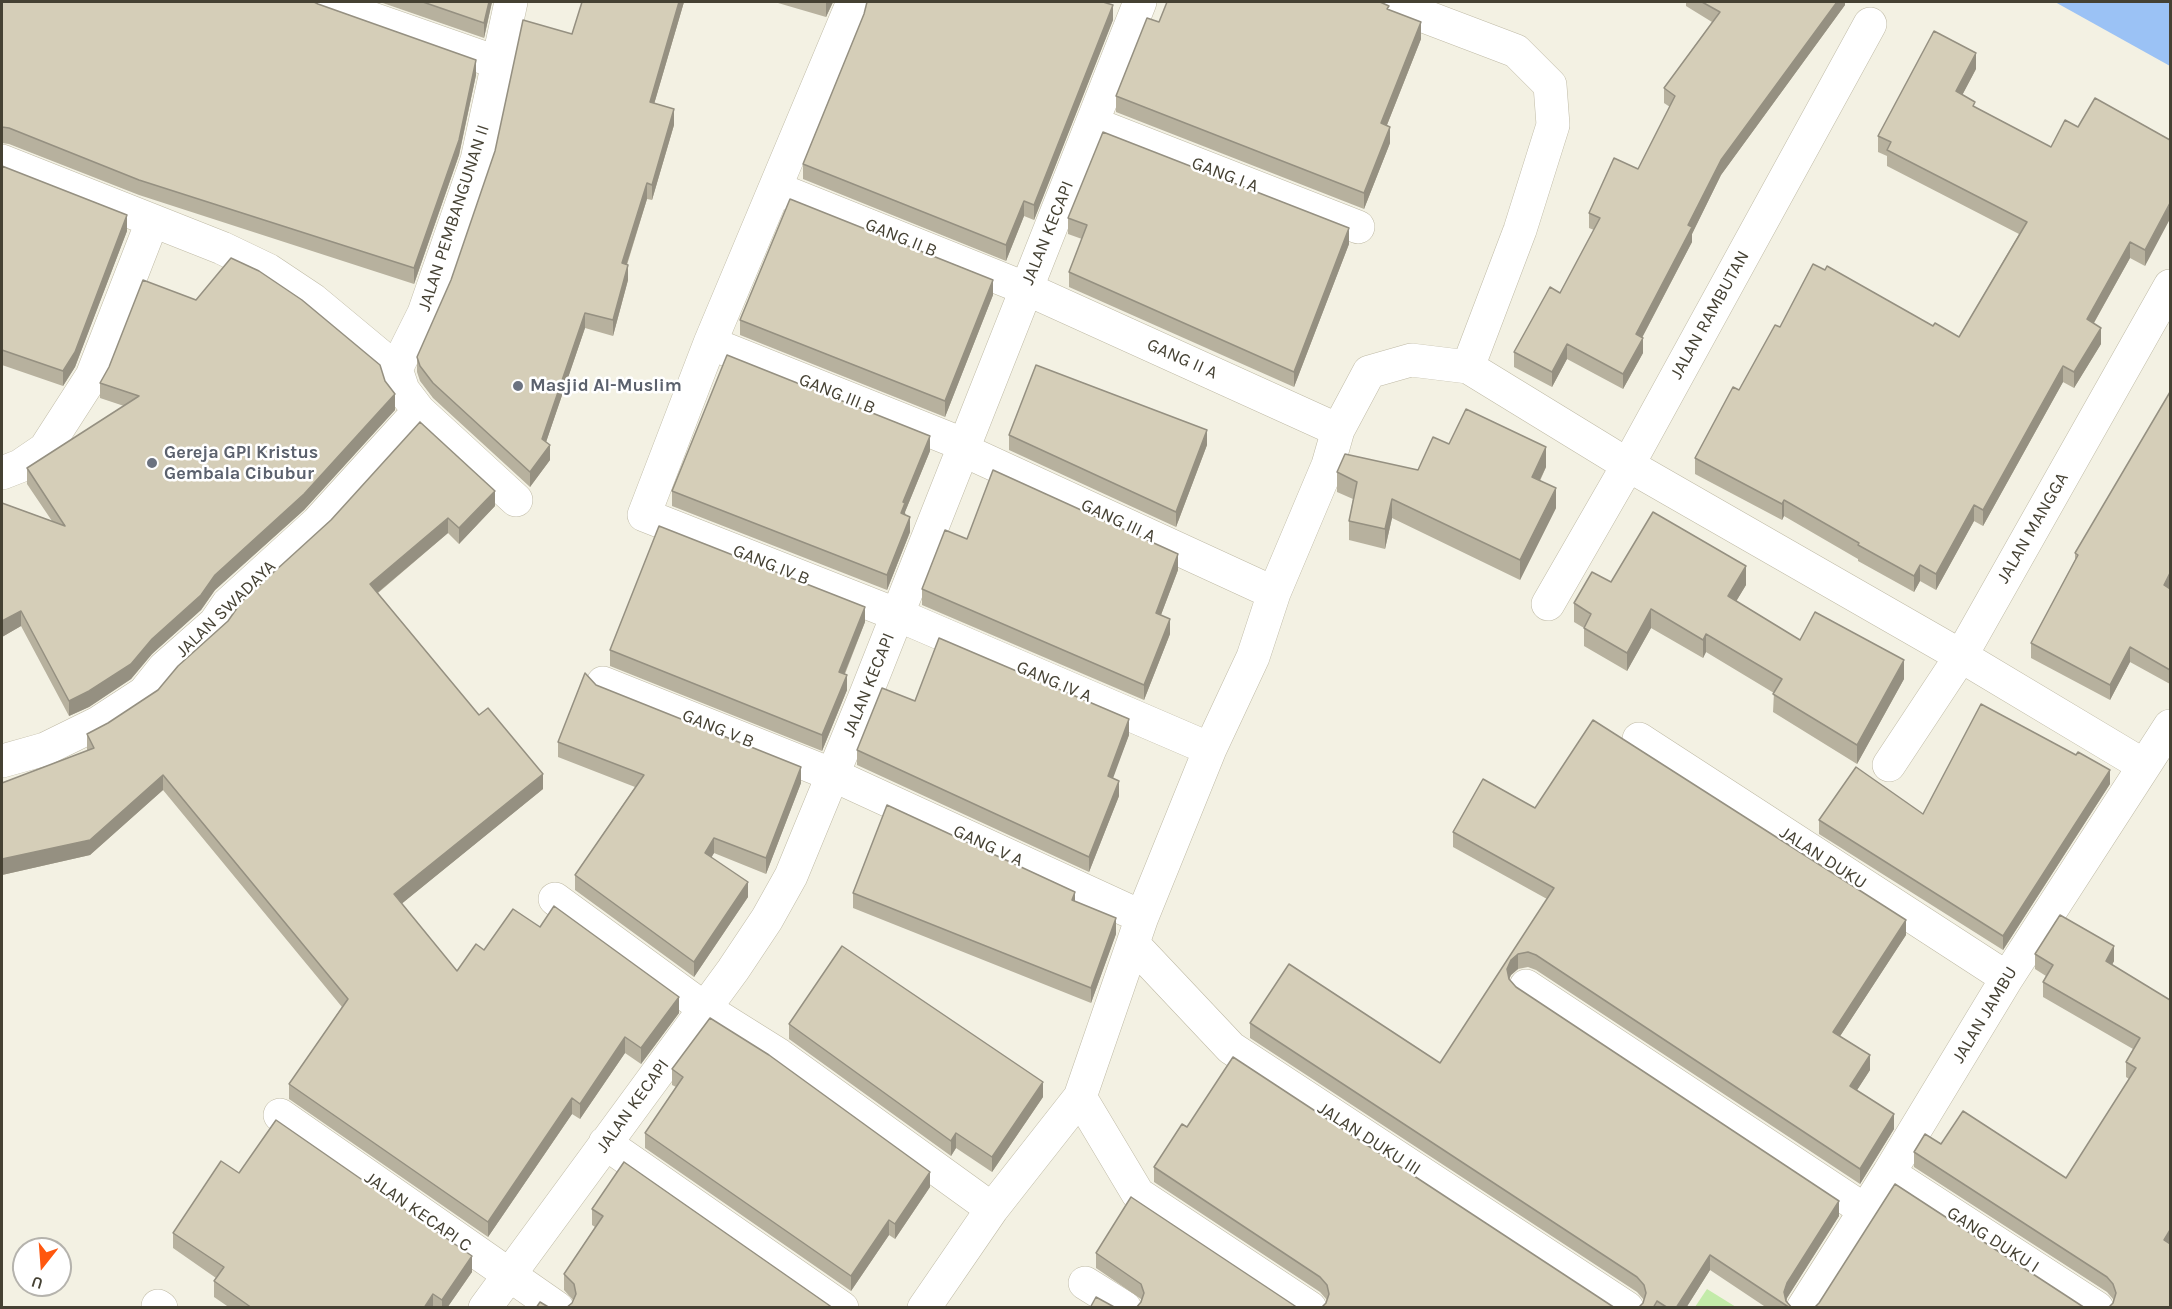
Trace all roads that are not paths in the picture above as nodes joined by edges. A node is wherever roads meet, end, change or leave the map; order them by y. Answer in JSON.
{"nodes":[{"id":1,"x":324,"y":2,"type":"edge"},
{"id":2,"x":511,"y":2,"type":"edge"},
{"id":3,"x":853,"y":2,"type":"edge"},
{"id":4,"x":1140,"y":2,"type":"edge"},
{"id":5,"x":1387,"y":2,"type":"edge"},
{"id":6,"x":1870,"y":24,"type":"dead end"},
{"id":7,"x":496,"y":62,"type":"junction"},
{"id":8,"x":1092,"y":123,"type":"junction"},
{"id":9,"x":2,"y":160,"type":"edge"},
{"id":10,"x":775,"y":188,"type":"junction"},
{"id":11,"x":152,"y":222,"type":"junction"},
{"id":12,"x":1358,"y":227,"type":"dead end"},
{"id":13,"x":2170,"y":286,"type":"edge"},
{"id":14,"x":1027,"y":289,"type":"junction"},
{"id":15,"x":710,"y":343,"type":"junction"},
{"id":16,"x":1468,"y":367,"type":"junction"},
{"id":17,"x":396,"y":369,"type":"junction"},
{"id":18,"x":419,"y":411,"type":"junction"},
{"id":19,"x":1338,"y":430,"type":"junction"},
{"id":20,"x":964,"y":447,"type":"junction"},
{"id":21,"x":1628,"y":465,"type":"junction"},
{"id":22,"x":2,"y":472,"type":"edge"},
{"id":23,"x":516,"y":500,"type":"dead end"},
{"id":24,"x":1274,"y":593,"type":"junction"},
{"id":25,"x":1548,"y":604,"type":"dead end"},
{"id":26,"x":898,"y":615,"type":"junction"},
{"id":27,"x":1961,"y":656,"type":"junction"},
{"id":28,"x":603,"y":683,"type":"dead end"},
{"id":29,"x":2170,"y":726,"type":"edge"},
{"id":30,"x":1639,"y":739,"type":"dead end"},
{"id":31,"x":1210,"y":749,"type":"junction"},
{"id":32,"x":2,"y":761,"type":"edge"},
{"id":33,"x":1889,"y":765,"type":"dead end"},
{"id":34,"x":2143,"y":765,"type":"junction"},
{"id":35,"x":833,"y":775,"type":"junction"},
{"id":36,"x":555,"y":899,"type":"dead end"},
{"id":37,"x":1137,"y":930,"type":"junction"},
{"id":38,"x":2007,"y":978,"type":"junction"},
{"id":39,"x":1526,"y":986,"type":"dead end"},
{"id":40,"x":704,"y":1008,"type":"junction"},
{"id":41,"x":1080,"y":1097,"type":"junction"},
{"id":42,"x":280,"y":1115,"type":"dead end"},
{"id":43,"x":606,"y":1143,"type":"junction"},
{"id":44,"x":1889,"y":1173,"type":"junction"},
{"id":45,"x":992,"y":1209,"type":"junction"},
{"id":46,"x":1866,"y":1211,"type":"junction"},
{"id":47,"x":510,"y":1275,"type":"junction"},
{"id":48,"x":1085,"y":1283,"type":"dead end"},
{"id":49,"x":1810,"y":1305,"type":"edge"},
{"id":50,"x":485,"y":1308,"type":"edge"},
{"id":51,"x":557,"y":1308,"type":"edge"},
{"id":52,"x":842,"y":1308,"type":"edge"},
{"id":53,"x":924,"y":1308,"type":"edge"},
{"id":54,"x":1125,"y":1308,"type":"edge"},
{"id":55,"x":1310,"y":1308,"type":"edge"},
{"id":56,"x":1627,"y":1308,"type":"edge"},
{"id":57,"x":2097,"y":1308,"type":"edge"}],
"edges":[{"from":1,"to":7,"type":"street"},
{"from":2,"to":7,"type":"street","name":"JALAN PEMBANGUNAN II"},
{"from":3,"to":10,"type":"street"},
{"from":4,"to":8,"type":"street","name":"JALAN KECAPI"},
{"from":5,"to":16,"type":"street"},
{"from":6,"to":21,"type":"street","name":"JALAN RAMBUTAN"},
{"from":7,"to":17,"type":"street","name":"JALAN PEMBANGUNAN II"},
{"from":8,"to":12,"type":"street","name":"GANG I A"},
{"from":8,"to":14,"type":"street","name":"JALAN KECAPI"},
{"from":9,"to":11,"type":"street"},
{"from":10,"to":14,"type":"street","name":"GANG II B"},
{"from":10,"to":15,"type":"street"},
{"from":11,"to":17,"type":"street"},
{"from":11,"to":22,"type":"street"},
{"from":13,"to":27,"type":"street","name":"JALAN MANGGA"},
{"from":14,"to":19,"type":"street","name":"GANG II A"},
{"from":14,"to":20,"type":"street","name":"JALAN KECAPI"},
{"from":15,"to":20,"type":"street","name":"GANG III B"},
{"from":15,"to":26,"type":"street","name":"GANG IV B"},
{"from":16,"to":19,"type":"street"},
{"from":16,"to":21,"type":"street"},
{"from":17,"to":18,"type":"street"},
{"from":18,"to":23,"type":"street"},
{"from":18,"to":32,"type":"street","name":"JALAN SWADAYA"},
{"from":19,"to":24,"type":"street"},
{"from":20,"to":24,"type":"street","name":"GANG III A"},
{"from":20,"to":26,"type":"street","name":"JALAN KECAPI"},
{"from":21,"to":25,"type":"street","name":"JALAN RAMBUTAN"},
{"from":21,"to":27,"type":"street"},
{"from":24,"to":31,"type":"street"},
{"from":26,"to":31,"type":"street","name":"GANG IV A"},
{"from":26,"to":35,"type":"street","name":"JALAN KECAPI"},
{"from":27,"to":33,"type":"street","name":"JALAN MANGGA"},
{"from":27,"to":34,"type":"street"},
{"from":28,"to":35,"type":"street","name":"GANG V B"},
{"from":29,"to":34,"type":"street","name":"JALAN JAMBU"},
{"from":30,"to":38,"type":"street","name":"JALAN DUKU"},
{"from":31,"to":37,"type":"street"},
{"from":34,"to":38,"type":"street","name":"JALAN JAMBU"},
{"from":35,"to":37,"type":"street","name":"GANG V A"},
{"from":35,"to":40,"type":"street","name":"JALAN KECAPI"},
{"from":36,"to":40,"type":"street"},
{"from":37,"to":41,"type":"street"},
{"from":37,"to":56,"type":"street","name":"JALAN DUKU III"},
{"from":38,"to":44,"type":"street","name":"JALAN JAMBU"},
{"from":39,"to":46,"type":"street"},
{"from":40,"to":43,"type":"street","name":"JALAN KECAPI"},
{"from":40,"to":45,"type":"street"},
{"from":41,"to":45,"type":"street"},
{"from":41,"to":55,"type":"street"},
{"from":42,"to":47,"type":"street","name":"JALAN KECAPI C"},
{"from":43,"to":47,"type":"street","name":"JALAN KECAPI"},
{"from":43,"to":52,"type":"street"},
{"from":44,"to":46,"type":"street","name":"JALAN JAMBU"},
{"from":44,"to":57,"type":"street","name":"GANG DUKU I"},
{"from":45,"to":53,"type":"street"},
{"from":46,"to":49,"type":"street","name":"JALAN JAMBU"},
{"from":47,"to":50,"type":"street","name":"JALAN KECAPI"},
{"from":47,"to":51,"type":"street","name":"JALAN KECAPI C"},
{"from":48,"to":54,"type":"street"}]}
